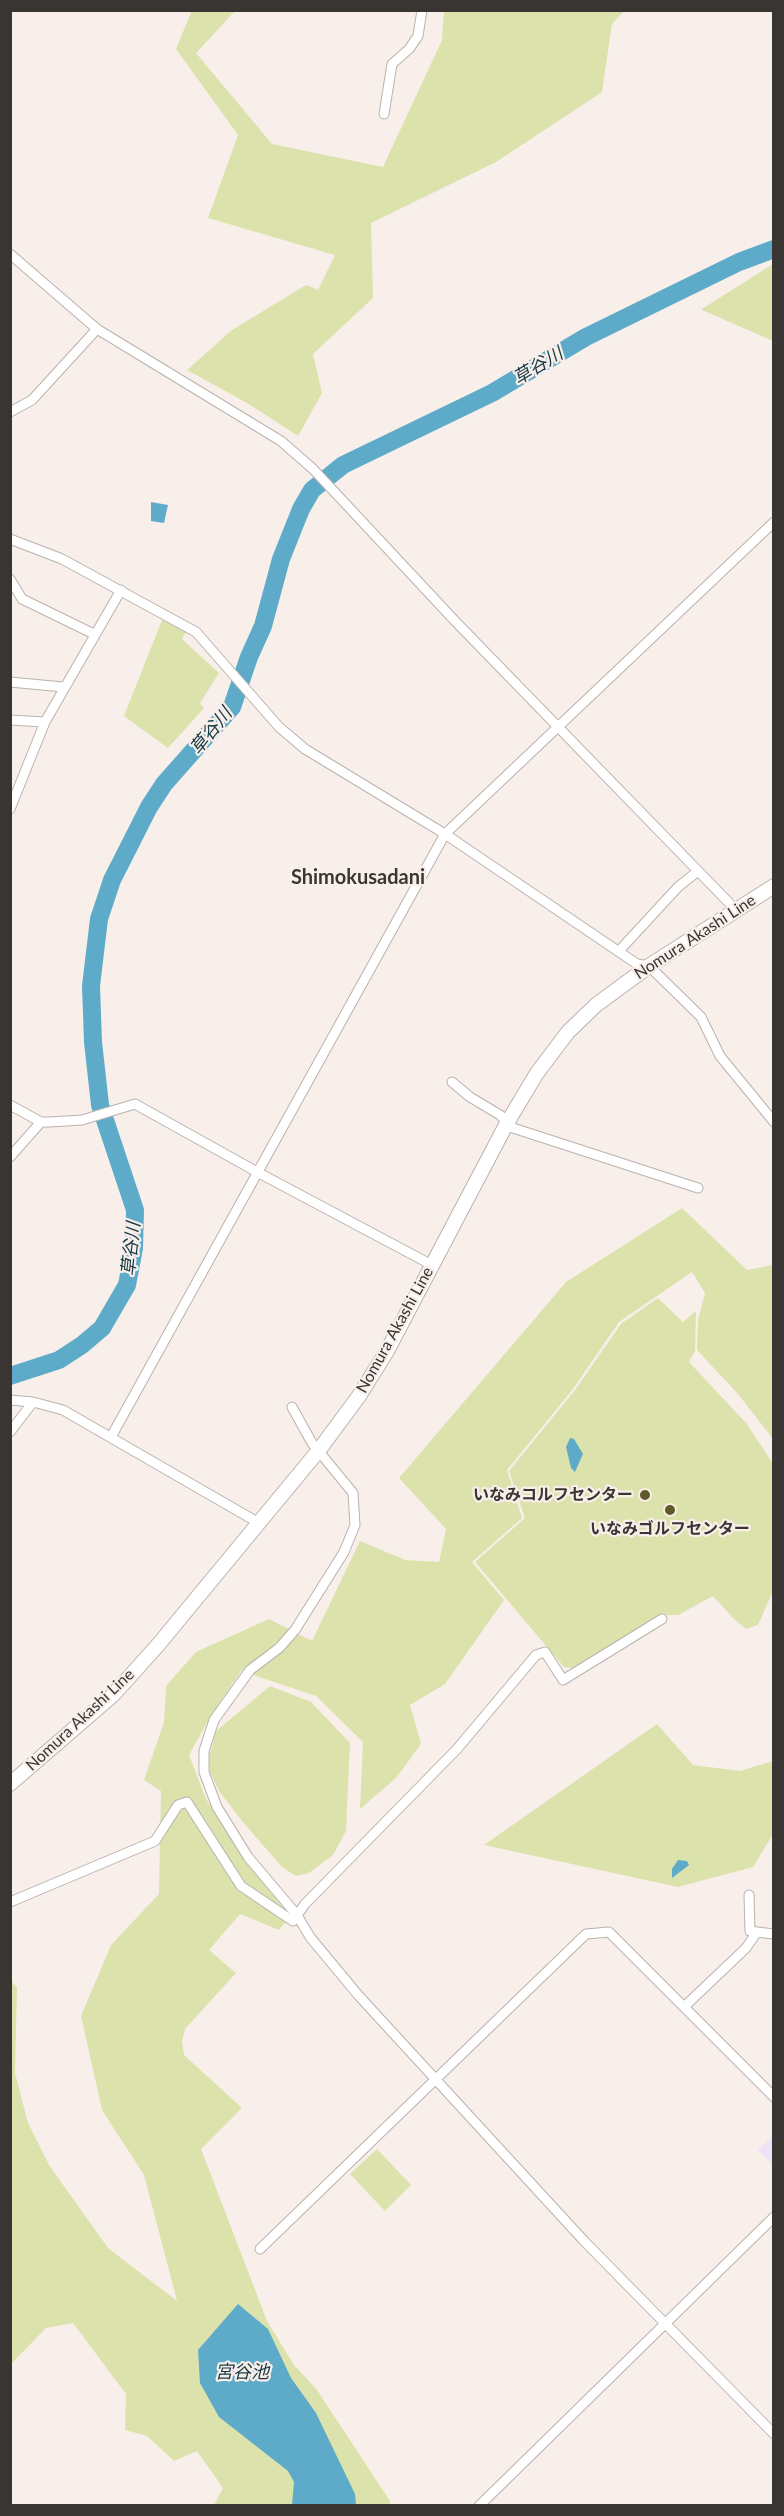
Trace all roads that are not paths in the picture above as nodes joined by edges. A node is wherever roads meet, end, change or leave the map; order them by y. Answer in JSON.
{"nodes":[{"id":1,"x":422,"y":10,"type":"edge"},
{"id":2,"x":384,"y":114,"type":"dead end"},
{"id":3,"x":10,"y":254,"type":"edge"},
{"id":4,"x":97,"y":329,"type":"junction"},
{"id":5,"x":10,"y":412,"type":"edge"},
{"id":6,"x":774,"y":522,"type":"edge"},
{"id":7,"x":10,"y":539,"type":"edge"},
{"id":8,"x":10,"y":579,"type":"edge"},
{"id":9,"x":121,"y":590,"type":"junction"},
{"id":10,"x":94,"y":634,"type":"junction"},
{"id":11,"x":10,"y":682,"type":"edge"},
{"id":12,"x":63,"y":687,"type":"junction"},
{"id":13,"x":10,"y":720,"type":"edge"},
{"id":14,"x":45,"y":722,"type":"junction"},
{"id":15,"x":558,"y":725,"type":"junction"},
{"id":16,"x":10,"y":809,"type":"edge"},
{"id":17,"x":445,"y":834,"type":"junction"},
{"id":18,"x":698,"y":871,"type":"junction"},
{"id":19,"x":774,"y":886,"type":"edge"},
{"id":20,"x":736,"y":910,"type":"junction"},
{"id":21,"x":619,"y":951,"type":"junction"},
{"id":22,"x":649,"y":966,"type":"junction"},
{"id":23,"x":452,"y":1082,"type":"dead end"},
{"id":24,"x":10,"y":1105,"type":"edge"},
{"id":25,"x":41,"y":1122,"type":"junction"},
{"id":26,"x":774,"y":1122,"type":"edge"},
{"id":27,"x":507,"y":1123,"type":"junction"},
{"id":28,"x":10,"y":1157,"type":"edge"},
{"id":29,"x":259,"y":1173,"type":"junction"},
{"id":30,"x":698,"y":1188,"type":"dead end"},
{"id":31,"x":432,"y":1265,"type":"junction"},
{"id":32,"x":10,"y":1400,"type":"edge"},
{"id":33,"x":33,"y":1402,"type":"junction"},
{"id":34,"x":292,"y":1407,"type":"dead end"},
{"id":35,"x":10,"y":1432,"type":"edge"},
{"id":36,"x":111,"y":1437,"type":"junction"},
{"id":37,"x":319,"y":1450,"type":"junction"},
{"id":38,"x":259,"y":1523,"type":"junction"},
{"id":39,"x":662,"y":1619,"type":"dead end"},
{"id":40,"x":10,"y":1784,"type":"edge"},
{"id":41,"x":748,"y":1895,"type":"dead end"},
{"id":42,"x":10,"y":1902,"type":"edge"},
{"id":43,"x":297,"y":1915,"type":"junction"},
{"id":44,"x":757,"y":1932,"type":"junction"},
{"id":45,"x":774,"y":1934,"type":"edge"},
{"id":46,"x":685,"y":2007,"type":"junction"},
{"id":47,"x":435,"y":2078,"type":"junction"},
{"id":48,"x":774,"y":2097,"type":"edge"},
{"id":49,"x":774,"y":2217,"type":"edge"},
{"id":50,"x":260,"y":2249,"type":"dead end"},
{"id":51,"x":664,"y":2322,"type":"junction"},
{"id":52,"x":774,"y":2434,"type":"edge"},
{"id":53,"x":486,"y":2503,"type":"edge"}],
"edges":[{"from":1,"to":2,"type":"street"},
{"from":3,"to":4,"type":"street"},
{"from":4,"to":5,"type":"street"},
{"from":4,"to":15,"type":"street"},
{"from":6,"to":15,"type":"street"},
{"from":7,"to":9,"type":"street"},
{"from":8,"to":10,"type":"street"},
{"from":9,"to":10,"type":"street"},
{"from":9,"to":17,"type":"street"},
{"from":10,"to":12,"type":"street"},
{"from":11,"to":12,"type":"street"},
{"from":12,"to":14,"type":"street"},
{"from":13,"to":14,"type":"street"},
{"from":14,"to":16,"type":"street"},
{"from":15,"to":17,"type":"street"},
{"from":15,"to":18,"type":"street"},
{"from":17,"to":21,"type":"street"},
{"from":17,"to":29,"type":"street"},
{"from":18,"to":20,"type":"street"},
{"from":18,"to":21,"type":"street"},
{"from":19,"to":20,"type":"main road","name":"Nomura Akashi Line"},
{"from":20,"to":22,"type":"main road","name":"Nomura Akashi Line"},
{"from":21,"to":22,"type":"street"},
{"from":22,"to":26,"type":"street"},
{"from":22,"to":27,"type":"main road","name":"Nomura Akashi Line"},
{"from":23,"to":27,"type":"street"},
{"from":24,"to":25,"type":"street"},
{"from":25,"to":28,"type":"street"},
{"from":25,"to":29,"type":"street"},
{"from":27,"to":30,"type":"street"},
{"from":27,"to":31,"type":"main road","name":"Nomura Akashi Line"},
{"from":29,"to":31,"type":"street"},
{"from":29,"to":36,"type":"street"},
{"from":31,"to":37,"type":"main road","name":"Nomura Akashi Line"},
{"from":32,"to":33,"type":"street"},
{"from":33,"to":35,"type":"street"},
{"from":33,"to":36,"type":"street"},
{"from":34,"to":37,"type":"street"},
{"from":36,"to":38,"type":"street"},
{"from":37,"to":38,"type":"main road","name":"Nomura Akashi Line"},
{"from":37,"to":43,"type":"street"},
{"from":38,"to":40,"type":"main road","name":"Nomura Akashi Line"},
{"from":39,"to":43,"type":"street"},
{"from":41,"to":44,"type":"street"},
{"from":42,"to":43,"type":"street"},
{"from":43,"to":47,"type":"street"},
{"from":44,"to":45,"type":"street"},
{"from":44,"to":46,"type":"street"},
{"from":46,"to":47,"type":"street"},
{"from":46,"to":48,"type":"street"},
{"from":47,"to":50,"type":"street"},
{"from":47,"to":51,"type":"street"},
{"from":49,"to":51,"type":"street"},
{"from":51,"to":52,"type":"street"},
{"from":51,"to":53,"type":"street"}]}
